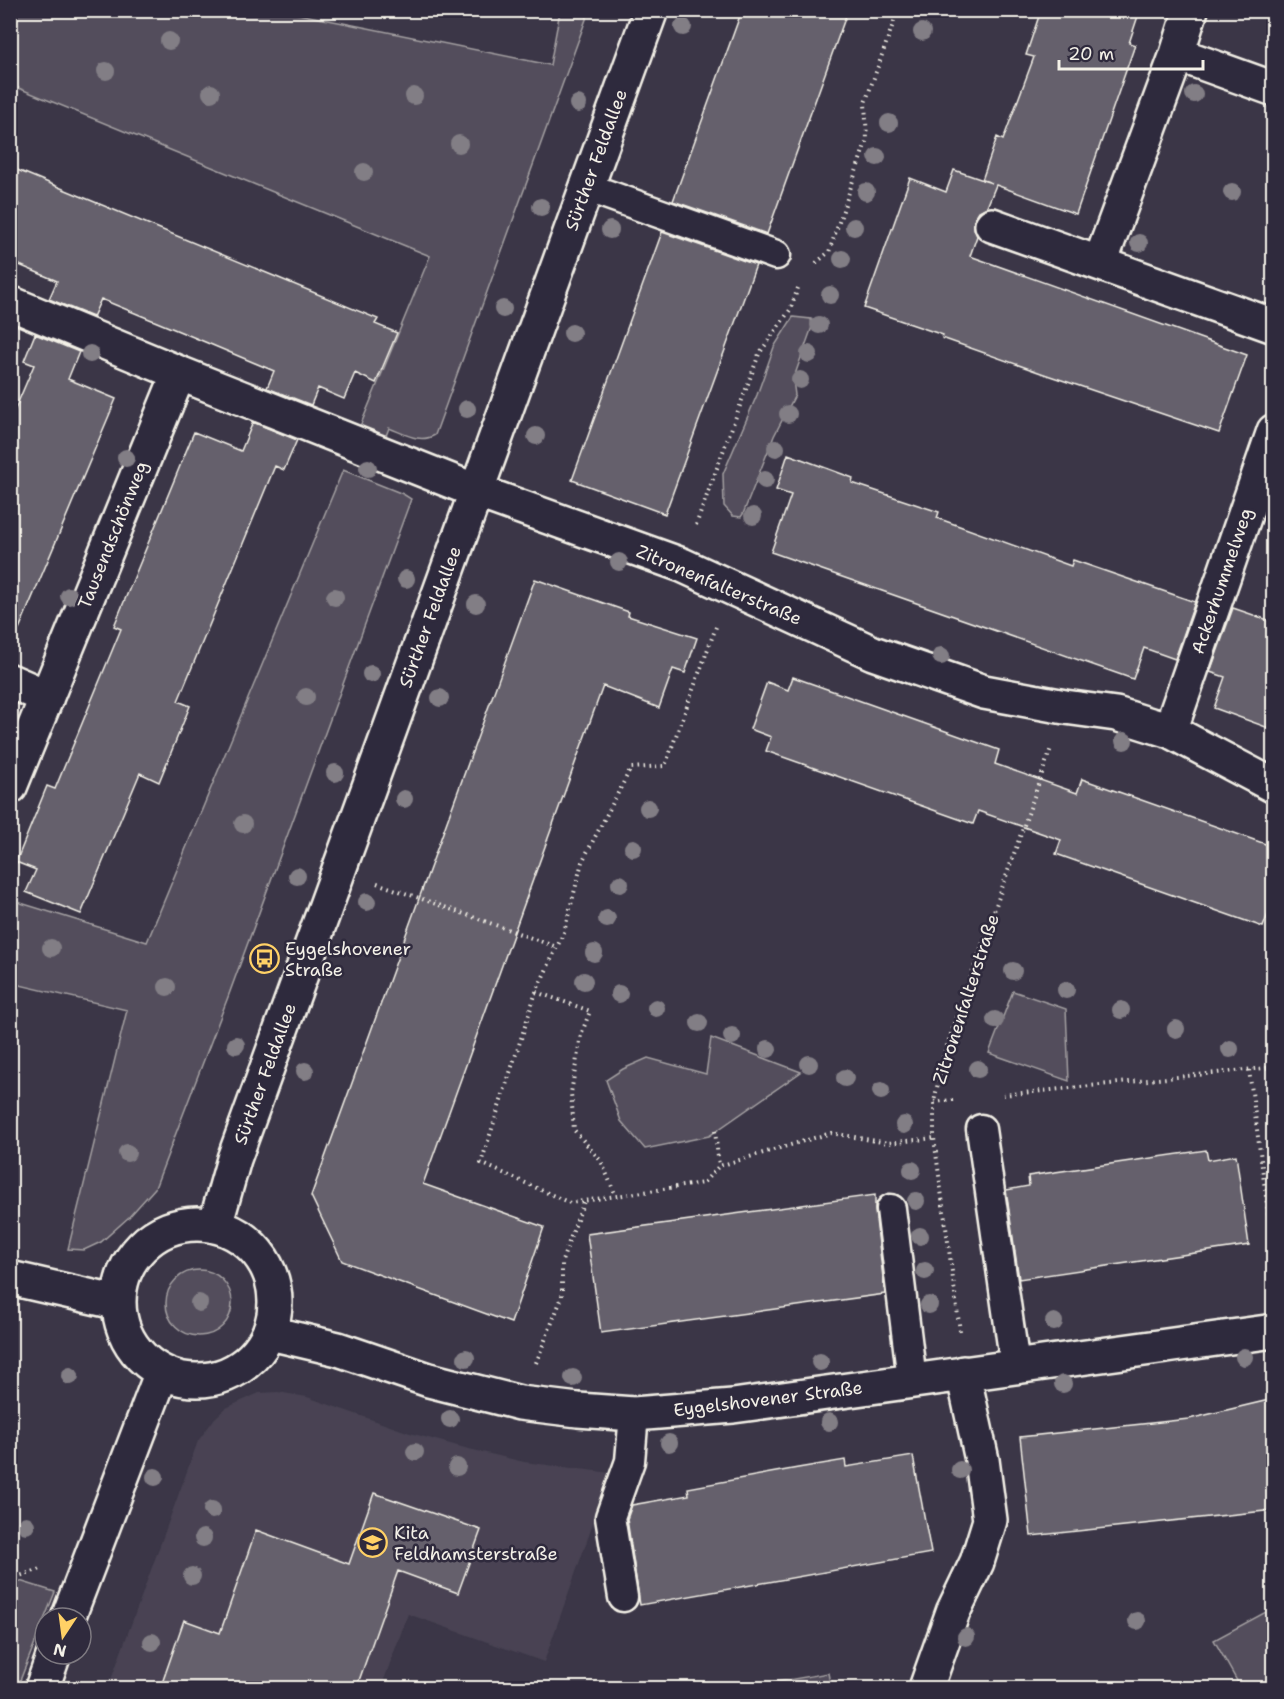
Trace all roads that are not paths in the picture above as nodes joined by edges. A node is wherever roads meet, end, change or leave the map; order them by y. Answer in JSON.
{"nodes":[{"id":1,"x":651,"y":10,"type":"edge"},
{"id":2,"x":1191,"y":10,"type":"edge"},
{"id":3,"x":1177,"y":54,"type":"junction"},
{"id":4,"x":1274,"y":89,"type":"edge"},
{"id":5,"x":586,"y":187,"type":"junction"},
{"id":6,"x":992,"y":225,"type":"dead end"},
{"id":7,"x":776,"y":255,"type":"dead end"},
{"id":8,"x":1100,"y":263,"type":"junction"},
{"id":9,"x":10,"y":303,"type":"edge"},
{"id":10,"x":1274,"y":326,"type":"edge"},
{"id":11,"x":179,"y":373,"type":"junction"},
{"id":12,"x":1274,"y":430,"type":"edge"},
{"id":13,"x":476,"y":491,"type":"junction"},
{"id":14,"x":10,"y":681,"type":"edge"},
{"id":15,"x":47,"y":697,"type":"junction"},
{"id":16,"x":1170,"y":731,"type":"junction"},
{"id":17,"x":1274,"y":786,"type":"edge"},
{"id":18,"x":10,"y":787,"type":"edge"},
{"id":19,"x":981,"y":1129,"type":"dead end"},
{"id":20,"x":891,"y":1209,"type":"dead end"},
{"id":21,"x":215,"y":1226,"type":"junction"},
{"id":22,"x":10,"y":1278,"type":"edge"},
{"id":23,"x":119,"y":1303,"type":"junction"},
{"id":24,"x":1274,"y":1331,"type":"edge"},
{"id":25,"x":270,"y":1333,"type":"junction"},
{"id":26,"x":1015,"y":1366,"type":"junction"},
{"id":27,"x":162,"y":1372,"type":"junction"},
{"id":28,"x":963,"y":1373,"type":"junction"},
{"id":29,"x":912,"y":1380,"type":"junction"},
{"id":30,"x":634,"y":1414,"type":"junction"},
{"id":31,"x":623,"y":1597,"type":"dead end"},
{"id":32,"x":72,"y":1606,"type":"edge"},
{"id":33,"x":50,"y":1666,"type":"edge"},
{"id":34,"x":42,"y":1689,"type":"edge"},
{"id":35,"x":926,"y":1689,"type":"edge"}],
"edges":[{"from":1,"to":5,"type":"street","name":"Sürther Feldallee"},
{"from":2,"to":3,"type":"street"},
{"from":3,"to":4,"type":"street"},
{"from":3,"to":8,"type":"street"},
{"from":5,"to":7,"type":"lane"},
{"from":5,"to":13,"type":"street","name":"Sürther Feldallee"},
{"from":6,"to":8,"type":"street"},
{"from":8,"to":10,"type":"street"},
{"from":9,"to":11,"type":"street"},
{"from":11,"to":13,"type":"street"},
{"from":11,"to":15,"type":"street","name":"Tausendschönweg"},
{"from":12,"to":16,"type":"street","name":"Ackerhummelweg"},
{"from":13,"to":16,"type":"street","name":"Zitronenfalterstraße"},
{"from":13,"to":21,"type":"street","name":"Sürther Feldallee"},
{"from":14,"to":15,"type":"street"},
{"from":15,"to":18,"type":"street","name":"Tausendschönweg"},
{"from":16,"to":17,"type":"street","name":"Zitronenfalterstraße"},
{"from":19,"to":26,"type":"lane"},
{"from":20,"to":29,"type":"lane"},
{"from":21,"to":23,"type":"street"},
{"from":21,"to":25,"type":"street"},
{"from":22,"to":23,"type":"street"},
{"from":23,"to":27,"type":"street"},
{"from":24,"to":26,"type":"street","name":"Eygelshovener Straße"},
{"from":25,"to":27,"type":"street"},
{"from":25,"to":30,"type":"street","name":"Eygelshovener Straße"},
{"from":26,"to":28,"type":"street","name":"Eygelshovener Straße"},
{"from":27,"to":32,"type":"street"},
{"from":28,"to":29,"type":"street","name":"Eygelshovener Straße"},
{"from":28,"to":35,"type":"street"},
{"from":29,"to":30,"type":"street","name":"Eygelshovener Straße"},
{"from":30,"to":31,"type":"lane"},
{"from":33,"to":34,"type":"street"}]}
